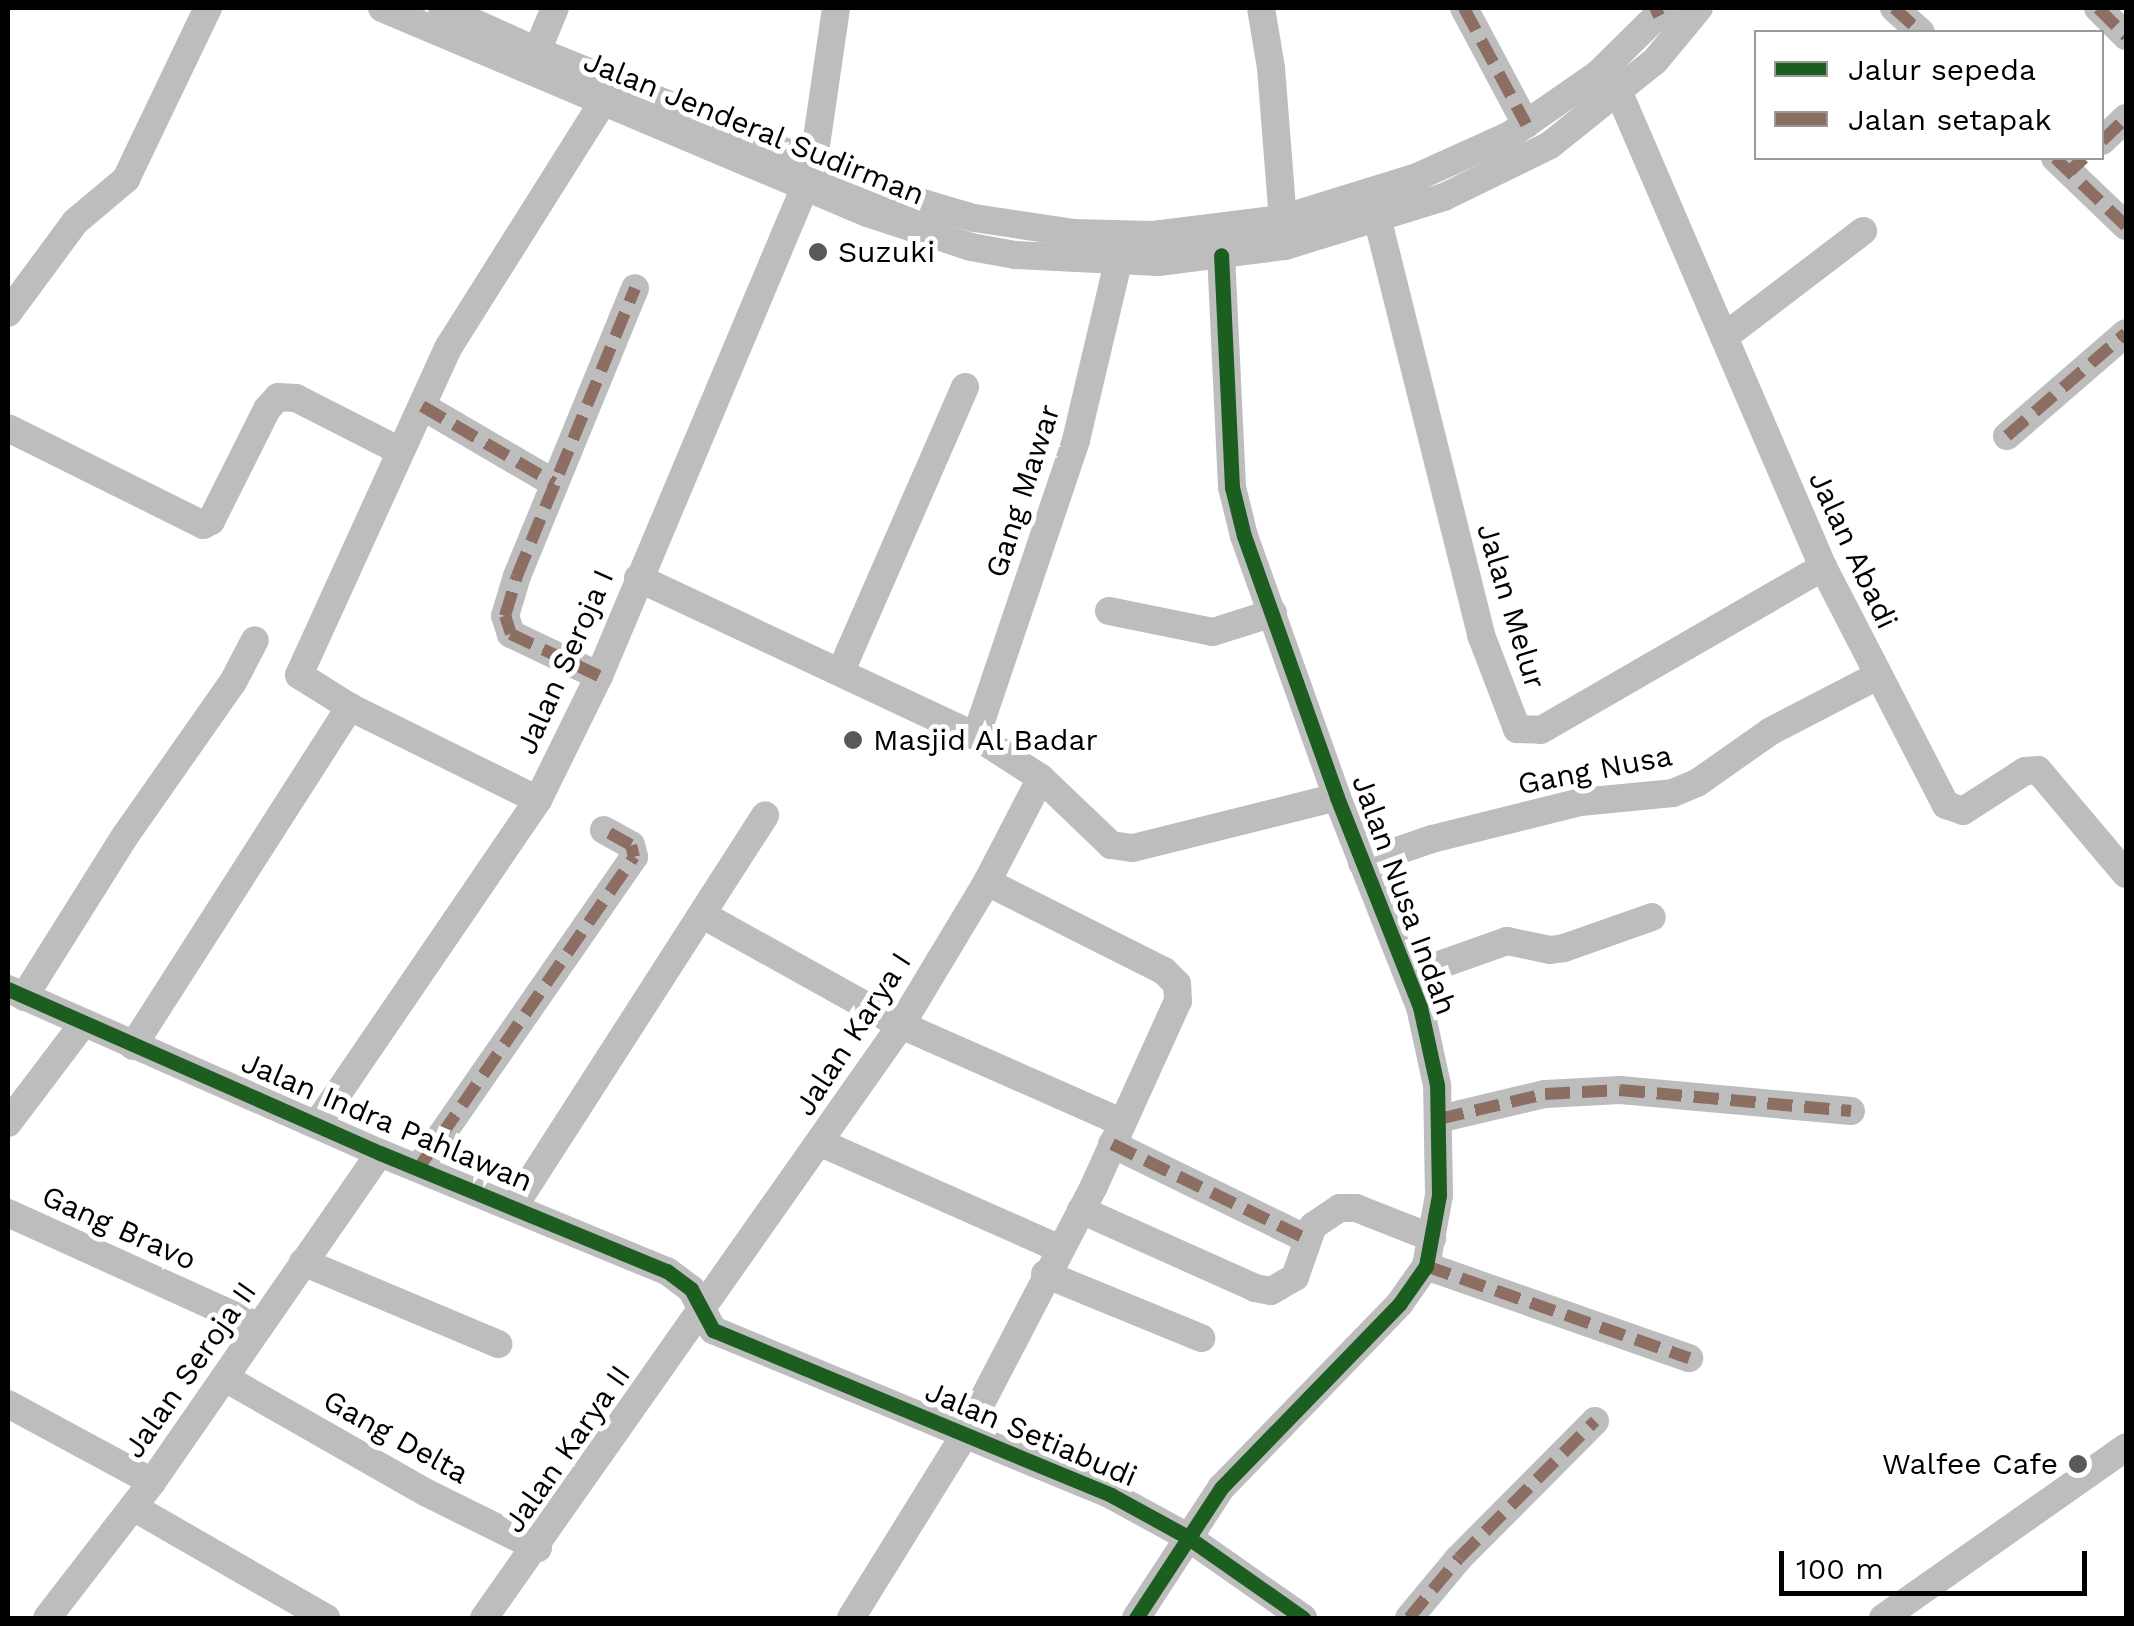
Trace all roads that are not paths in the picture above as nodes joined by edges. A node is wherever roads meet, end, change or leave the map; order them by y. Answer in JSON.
{"nodes":[{"id":1,"x":208,"y":8,"type":"edge"},
{"id":2,"x":442,"y":8,"type":"edge"},
{"id":3,"x":555,"y":8,"type":"edge"},
{"id":4,"x":836,"y":8,"type":"edge"},
{"id":5,"x":1261,"y":8,"type":"edge"},
{"id":6,"x":1464,"y":8,"type":"edge"},
{"id":7,"x":1699,"y":8,"type":"edge"},
{"id":8,"x":1894,"y":8,"type":"edge"},
{"id":9,"x":2098,"y":8,"type":"edge"},
{"id":10,"x":396,"y":10,"type":"edge"},
{"id":11,"x":1664,"y":17,"type":"edge"},
{"id":12,"x":1919,"y":30,"type":"edge"},
{"id":13,"x":2126,"y":36,"type":"edge"},
{"id":14,"x":536,"y":51,"type":"junction"},
{"id":15,"x":1620,"y":93,"type":"junction"},
{"id":16,"x":603,"y":102,"type":"junction"},
{"id":17,"x":2126,"y":118,"type":"edge"},
{"id":18,"x":1526,"y":124,"type":"junction"},
{"id":19,"x":2104,"y":139,"type":"edge"},
{"id":20,"x":2070,"y":162,"type":"edge"},
{"id":21,"x":808,"y":177,"type":"junction"},
{"id":22,"x":1377,"y":217,"type":"junction"},
{"id":23,"x":2126,"y":226,"type":"edge"},
{"id":24,"x":1863,"y":230,"type":"dead end"},
{"id":25,"x":1283,"y":232,"type":"junction"},
{"id":26,"x":1220,"y":256,"type":"junction"},
{"id":27,"x":1118,"y":262,"type":"junction"},
{"id":28,"x":635,"y":288,"type":"dead end"},
{"id":29,"x":8,"y":313,"type":"edge"},
{"id":30,"x":2126,"y":332,"type":"edge"},
{"id":31,"x":1724,"y":337,"type":"junction"},
{"id":32,"x":965,"y":387,"type":"dead end"},
{"id":33,"x":422,"y":406,"type":"junction"},
{"id":34,"x":8,"y":428,"type":"edge"},
{"id":35,"x":2007,"y":436,"type":"dead end"},
{"id":36,"x":398,"y":450,"type":"junction"},
{"id":37,"x":554,"y":483,"type":"junction"},
{"id":38,"x":1823,"y":567,"type":"junction"},
{"id":39,"x":638,"y":578,"type":"junction"},
{"id":40,"x":1108,"y":611,"type":"dead end"},
{"id":41,"x":1273,"y":613,"type":"junction"},
{"id":42,"x":255,"y":640,"type":"dead end"},
{"id":43,"x":841,"y":672,"type":"junction"},
{"id":44,"x":599,"y":676,"type":"junction"},
{"id":45,"x":1877,"y":676,"type":"junction"},
{"id":46,"x":350,"y":707,"type":"junction"},
{"id":47,"x":976,"y":736,"type":"junction"},
{"id":48,"x":1041,"y":778,"type":"junction"},
{"id":49,"x":1338,"y":797,"type":"junction"},
{"id":50,"x":538,"y":800,"type":"junction"},
{"id":51,"x":765,"y":815,"type":"dead end"},
{"id":52,"x":604,"y":830,"type":"dead end"},
{"id":53,"x":1362,"y":863,"type":"junction"},
{"id":54,"x":2126,"y":874,"type":"edge"},
{"id":55,"x":986,"y":882,"type":"junction"},
{"id":56,"x":703,"y":914,"type":"junction"},
{"id":57,"x":1652,"y":917,"type":"dead end"},
{"id":58,"x":1408,"y":976,"type":"junction"},
{"id":59,"x":16,"y":993,"type":"edge"},
{"id":60,"x":82,"y":1025,"type":"junction"},
{"id":61,"x":901,"y":1025,"type":"junction"},
{"id":62,"x":134,"y":1046,"type":"junction"},
{"id":63,"x":1851,"y":1110,"type":"dead end"},
{"id":64,"x":11,"y":1111,"type":"edge"},
{"id":65,"x":1439,"y":1120,"type":"junction"},
{"id":66,"x":317,"y":1124,"type":"junction"},
{"id":67,"x":1116,"y":1133,"type":"junction"},
{"id":68,"x":822,"y":1143,"type":"junction"},
{"id":69,"x":380,"y":1153,"type":"junction"},
{"id":70,"x":420,"y":1166,"type":"junction"},
{"id":71,"x":516,"y":1205,"type":"junction"},
{"id":72,"x":1081,"y":1210,"type":"junction"},
{"id":73,"x":8,"y":1213,"type":"edge"},
{"id":74,"x":1432,"y":1238,"type":"junction"},
{"id":75,"x":1307,"y":1239,"type":"junction"},
{"id":76,"x":1060,"y":1250,"type":"junction"},
{"id":77,"x":303,"y":1262,"type":"junction"},
{"id":78,"x":1426,"y":1266,"type":"junction"},
{"id":79,"x":1045,"y":1274,"type":"junction"},
{"id":80,"x":710,"y":1323,"type":"junction"},
{"id":81,"x":259,"y":1327,"type":"junction"},
{"id":82,"x":1201,"y":1338,"type":"dead end"},
{"id":83,"x":498,"y":1344,"type":"dead end"},
{"id":84,"x":1689,"y":1358,"type":"dead end"},
{"id":85,"x":225,"y":1378,"type":"junction"},
{"id":86,"x":8,"y":1404,"type":"edge"},
{"id":87,"x":1595,"y":1421,"type":"dead end"},
{"id":88,"x":964,"y":1436,"type":"junction"},
{"id":89,"x":2126,"y":1447,"type":"edge"},
{"id":90,"x":152,"y":1482,"type":"junction"},
{"id":91,"x":133,"y":1508,"type":"junction"},
{"id":92,"x":1186,"y":1536,"type":"junction"},
{"id":93,"x":538,"y":1548,"type":"junction"},
{"id":94,"x":47,"y":1618,"type":"edge"},
{"id":95,"x":326,"y":1618,"type":"edge"},
{"id":96,"x":484,"y":1618,"type":"edge"},
{"id":97,"x":851,"y":1618,"type":"edge"},
{"id":98,"x":1136,"y":1618,"type":"edge"},
{"id":99,"x":1303,"y":1618,"type":"edge"},
{"id":100,"x":1409,"y":1618,"type":"edge"},
{"id":101,"x":1882,"y":1618,"type":"edge"}],
"edges":[{"from":1,"to":29,"type":"street"},
{"from":2,"to":14,"type":"street","name":"Jalan Jenderal Sudirman"},
{"from":3,"to":14,"type":"street"},
{"from":4,"to":21,"type":"street","name":"Jalan Seroja I"},
{"from":5,"to":25,"type":"street"},
{"from":6,"to":18,"type":"street"},
{"from":7,"to":11,"type":"street","name":"Jalan Jenderal Sudirman"},
{"from":8,"to":12,"type":"street"},
{"from":9,"to":13,"type":"street"},
{"from":10,"to":16,"type":"street","name":"Jalan Jenderal Sudirman"},
{"from":11,"to":15,"type":"street","name":"Jalan Jenderal Sudirman"},
{"from":11,"to":18,"type":"street","name":"Jalan Jenderal Sudirman"},
{"from":14,"to":21,"type":"street","name":"Jalan Jenderal Sudirman"},
{"from":15,"to":22,"type":"street","name":"Jalan Jenderal Sudirman"},
{"from":15,"to":31,"type":"street","name":"Jalan Abadi"},
{"from":16,"to":21,"type":"street","name":"Jalan Jenderal Sudirman"},
{"from":16,"to":33,"type":"street"},
{"from":17,"to":19,"type":"street"},
{"from":18,"to":25,"type":"street","name":"Jalan Jenderal Sudirman"},
{"from":20,"to":23,"type":"street"},
{"from":21,"to":25,"type":"street","name":"Jalan Jenderal Sudirman"},
{"from":21,"to":27,"type":"street","name":"Jalan Jenderal Sudirman"},
{"from":21,"to":39,"type":"street","name":"Jalan Seroja I"},
{"from":22,"to":25,"type":"street","name":"Jalan Jenderal Sudirman"},
{"from":22,"to":38,"type":"street","name":"Jalan Melur"},
{"from":24,"to":31,"type":"street"},
{"from":25,"to":26,"type":"street","name":"Jalan Jenderal Sudirman"},
{"from":26,"to":27,"type":"street","name":"Jalan Jenderal Sudirman"},
{"from":26,"to":41,"type":"street","name":"Jalan Nusa Indah"},
{"from":27,"to":47,"type":"street","name":"Gang Mawar"},
{"from":28,"to":37,"type":"street"},
{"from":30,"to":35,"type":"street"},
{"from":31,"to":38,"type":"street","name":"Jalan Abadi"},
{"from":32,"to":43,"type":"street"},
{"from":33,"to":36,"type":"street"},
{"from":33,"to":37,"type":"street"},
{"from":34,"to":36,"type":"street"},
{"from":36,"to":46,"type":"street"},
{"from":37,"to":44,"type":"street"},
{"from":38,"to":45,"type":"street","name":"Jalan Abadi"},
{"from":39,"to":43,"type":"street"},
{"from":39,"to":44,"type":"street","name":"Jalan Seroja I"},
{"from":40,"to":41,"type":"street"},
{"from":41,"to":49,"type":"street","name":"Jalan Nusa Indah"},
{"from":42,"to":59,"type":"street"},
{"from":43,"to":47,"type":"street"},
{"from":44,"to":50,"type":"street","name":"Jalan Seroja I"},
{"from":45,"to":53,"type":"street","name":"Gang Nusa"},
{"from":45,"to":54,"type":"street","name":"Jalan Abadi"},
{"from":46,"to":50,"type":"street"},
{"from":46,"to":62,"type":"street"},
{"from":47,"to":48,"type":"street"},
{"from":48,"to":49,"type":"street"},
{"from":48,"to":55,"type":"street","name":"Jalan Karya I"},
{"from":49,"to":53,"type":"street","name":"Jalan Nusa Indah"},
{"from":50,"to":66,"type":"street","name":"Jalan Seroja I"},
{"from":51,"to":56,"type":"street"},
{"from":52,"to":70,"type":"street"},
{"from":53,"to":58,"type":"street","name":"Jalan Nusa Indah"},
{"from":55,"to":61,"type":"street","name":"Jalan Karya I"},
{"from":55,"to":67,"type":"street"},
{"from":56,"to":61,"type":"street"},
{"from":56,"to":71,"type":"street"},
{"from":57,"to":58,"type":"street"},
{"from":58,"to":65,"type":"street","name":"Jalan Nusa Indah"},
{"from":59,"to":60,"type":"street","name":"Jalan Indra Pahlawan"},
{"from":60,"to":62,"type":"street","name":"Jalan Indra Pahlawan"},
{"from":60,"to":64,"type":"street"},
{"from":61,"to":67,"type":"street"},
{"from":61,"to":68,"type":"street","name":"Jalan Karya I"},
{"from":62,"to":66,"type":"street","name":"Jalan Indra Pahlawan"},
{"from":63,"to":65,"type":"street"},
{"from":65,"to":74,"type":"street","name":"Jalan Nusa Indah"},
{"from":66,"to":69,"type":"street","name":"Jalan Indra Pahlawan"},
{"from":67,"to":72,"type":"street"},
{"from":67,"to":75,"type":"street"},
{"from":68,"to":76,"type":"street"},
{"from":68,"to":80,"type":"street","name":"Jalan Karya I"},
{"from":69,"to":70,"type":"street","name":"Jalan Indra Pahlawan"},
{"from":69,"to":77,"type":"street","name":"Jalan Seroja II"},
{"from":70,"to":71,"type":"street","name":"Jalan Indra Pahlawan"},
{"from":71,"to":80,"type":"street","name":"Jalan Indra Pahlawan"},
{"from":72,"to":75,"type":"street"},
{"from":72,"to":76,"type":"street"},
{"from":73,"to":81,"type":"street","name":"Gang Bravo"},
{"from":74,"to":75,"type":"street"},
{"from":74,"to":78,"type":"street","name":"Jalan Nusa Indah"},
{"from":76,"to":79,"type":"street"},
{"from":77,"to":81,"type":"street","name":"Jalan Seroja II"},
{"from":77,"to":83,"type":"street"},
{"from":78,"to":84,"type":"street"},
{"from":78,"to":92,"type":"street","name":"Jalan Nusa Indah"},
{"from":79,"to":82,"type":"street"},
{"from":79,"to":88,"type":"street"},
{"from":80,"to":88,"type":"street","name":"Jalan Setiabudi"},
{"from":80,"to":93,"type":"street","name":"Jalan Karya II"},
{"from":81,"to":85,"type":"street","name":"Jalan Seroja II"},
{"from":85,"to":90,"type":"street","name":"Jalan Seroja II"},
{"from":85,"to":93,"type":"street","name":"Gang Delta"},
{"from":86,"to":90,"type":"street"},
{"from":87,"to":100,"type":"street"},
{"from":88,"to":92,"type":"street","name":"Jalan Setiabudi"},
{"from":88,"to":97,"type":"street"},
{"from":89,"to":101,"type":"street"},
{"from":90,"to":91,"type":"street","name":"Jalan Seroja II"},
{"from":91,"to":94,"type":"street","name":"Jalan Seroja II"},
{"from":91,"to":95,"type":"street"},
{"from":92,"to":98,"type":"street","name":"Jalan Nusa Indah"},
{"from":92,"to":99,"type":"street","name":"Jalan Setiabudi"},
{"from":93,"to":96,"type":"street","name":"Jalan Karya II"}]}
